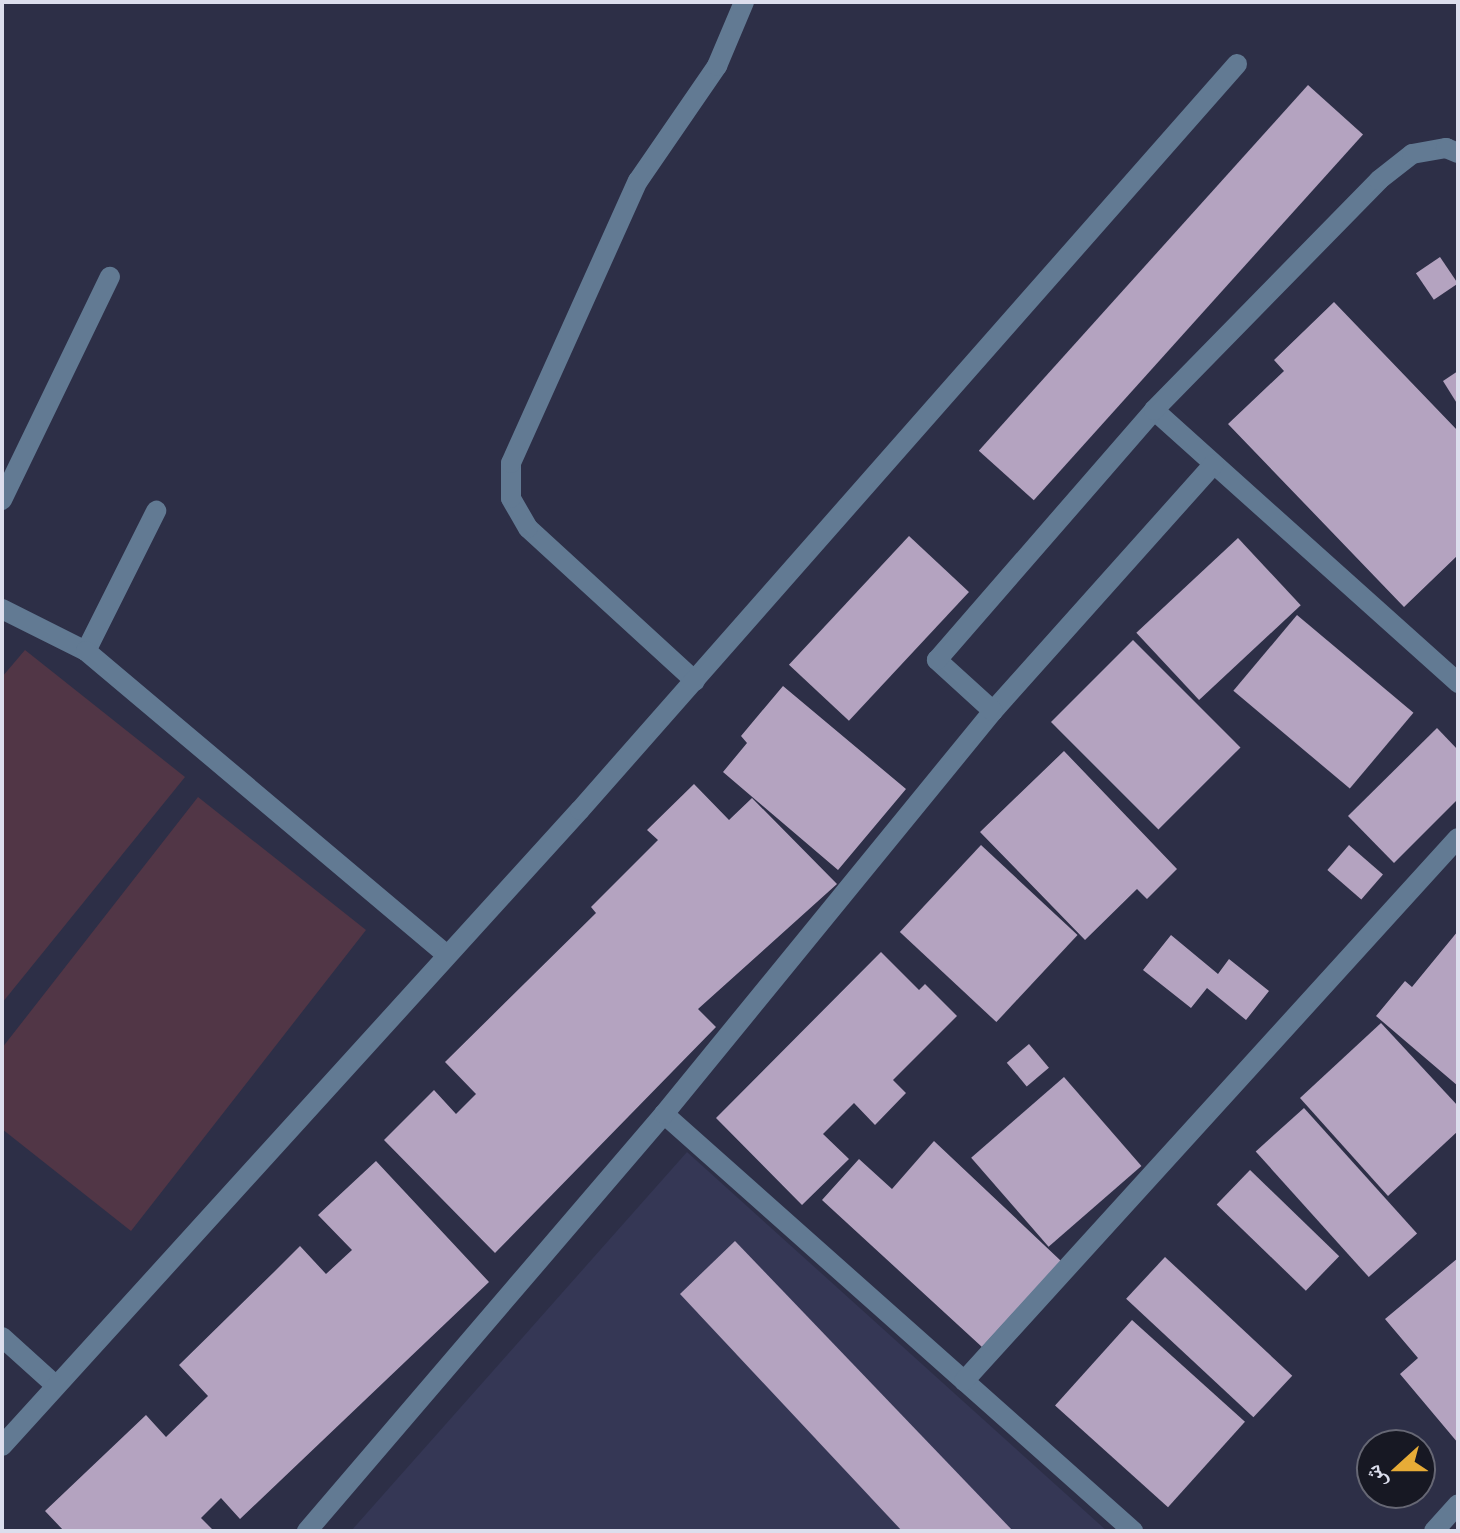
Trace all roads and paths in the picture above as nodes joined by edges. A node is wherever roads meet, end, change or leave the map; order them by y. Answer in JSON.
{"nodes":[{"id":1,"x":744,"y":2,"type":"edge"},
{"id":2,"x":1237,"y":64,"type":"dead end"},
{"id":3,"x":1458,"y":153,"type":"edge"},
{"id":4,"x":110,"y":277,"type":"dead end"},
{"id":5,"x":1154,"y":410,"type":"junction"},
{"id":6,"x":1214,"y":464,"type":"junction"},
{"id":7,"x":2,"y":500,"type":"edge"},
{"id":8,"x":156,"y":511,"type":"dead end"},
{"id":9,"x":2,"y":609,"type":"edge"},
{"id":10,"x":86,"y":651,"type":"junction"},
{"id":11,"x":695,"y":681,"type":"junction"},
{"id":12,"x":1458,"y":683,"type":"edge"},
{"id":13,"x":993,"y":711,"type":"junction"},
{"id":14,"x":1458,"y":838,"type":"edge"},
{"id":15,"x":447,"y":955,"type":"junction"},
{"id":16,"x":664,"y":1114,"type":"junction"},
{"id":17,"x":2,"y":1337,"type":"edge"},
{"id":18,"x":964,"y":1381,"type":"junction"},
{"id":19,"x":54,"y":1384,"type":"junction"},
{"id":20,"x":2,"y":1446,"type":"edge"},
{"id":21,"x":1458,"y":1504,"type":"edge"},
{"id":22,"x":307,"y":1531,"type":"edge"},
{"id":23,"x":1133,"y":1531,"type":"edge"},
{"id":24,"x":1434,"y":1531,"type":"edge"}],
"edges":[{"from":1,"to":11,"type":"street"},
{"from":2,"to":11,"type":"street"},
{"from":3,"to":5,"type":"street"},
{"from":4,"to":7,"type":"street"},
{"from":5,"to":6,"type":"street"},
{"from":5,"to":13,"type":"street"},
{"from":6,"to":12,"type":"street"},
{"from":6,"to":13,"type":"street"},
{"from":8,"to":10,"type":"street"},
{"from":9,"to":10,"type":"street"},
{"from":10,"to":15,"type":"street"},
{"from":11,"to":15,"type":"street"},
{"from":13,"to":16,"type":"street"},
{"from":14,"to":18,"type":"street"},
{"from":15,"to":19,"type":"street"},
{"from":16,"to":18,"type":"street"},
{"from":16,"to":22,"type":"street"},
{"from":17,"to":19,"type":"street"},
{"from":18,"to":23,"type":"street"},
{"from":19,"to":20,"type":"street"},
{"from":21,"to":24,"type":"street"}]}
